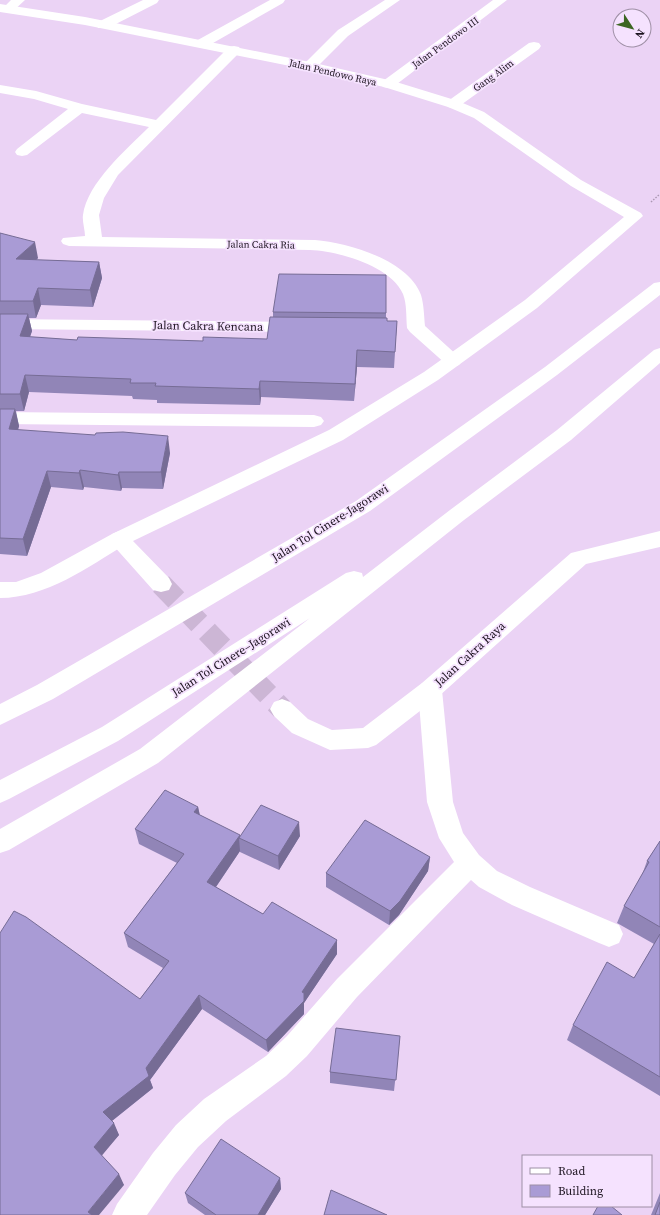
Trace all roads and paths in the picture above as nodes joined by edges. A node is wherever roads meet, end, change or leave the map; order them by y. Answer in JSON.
{"nodes":[{"id":1,"x":153,"y":0,"type":"edge"},
{"id":2,"x":279,"y":0,"type":"edge"},
{"id":3,"x":394,"y":0,"type":"edge"},
{"id":4,"x":501,"y":0,"type":"edge"},
{"id":5,"x":9,"y":6,"type":"edge"},
{"id":6,"x":103,"y":25,"type":"junction"},
{"id":7,"x":202,"y":44,"type":"junction"},
{"id":8,"x":534,"y":46,"type":"dead end"},
{"id":9,"x":234,"y":50,"type":"junction"},
{"id":10,"x":310,"y":66,"type":"junction"},
{"id":11,"x":388,"y":84,"type":"junction"},
{"id":12,"x":3,"y":93,"type":"edge"},
{"id":13,"x":453,"y":104,"type":"junction"},
{"id":14,"x":79,"y":108,"type":"junction"},
{"id":15,"x":160,"y":125,"type":"junction"},
{"id":16,"x":22,"y":152,"type":"dead end"},
{"id":17,"x":69,"y":241,"type":"dead end"},
{"id":18,"x":94,"y":241,"type":"junction"},
{"id":19,"x":660,"y":287,"type":"edge"},
{"id":20,"x":0,"y":324,"type":"edge"},
{"id":21,"x":312,"y":327,"type":"edge"},
{"id":22,"x":660,"y":354,"type":"edge"},
{"id":23,"x":453,"y":360,"type":"junction"},
{"id":24,"x":0,"y":418,"type":"edge"},
{"id":25,"x":314,"y":421,"type":"dead end"},
{"id":26,"x":457,"y":515,"type":"junction"},
{"id":27,"x":119,"y":539,"type":"junction"},
{"id":28,"x":660,"y":540,"type":"edge"},
{"id":29,"x":161,"y":584,"type":"tunnel mouth"},
{"id":30,"x":0,"y":590,"type":"edge"},
{"id":31,"x":430,"y":690,"type":"junction"},
{"id":32,"x":282,"y":709,"type":"tunnel mouth"},
{"id":33,"x":0,"y":715,"type":"edge"},
{"id":34,"x":0,"y":792,"type":"edge"},
{"id":35,"x":0,"y":842,"type":"edge"},
{"id":36,"x":479,"y":871,"type":"junction"},
{"id":37,"x":609,"y":934,"type":"dead end"},
{"id":38,"x":128,"y":1215,"type":"edge"}],
"edges":[{"from":1,"to":6,"type":"main road"},
{"from":2,"to":7,"type":"main road"},
{"from":3,"to":10,"type":"main road"},
{"from":4,"to":11,"type":"main road","name":"Jalan Pendowo III"},
{"from":5,"to":6,"type":"main road","name":"Jalan Pendowo Raya"},
{"from":6,"to":7,"type":"main road","name":"Jalan Pendowo Raya"},
{"from":7,"to":9,"type":"main road","name":"Jalan Pendowo Raya"},
{"from":8,"to":13,"type":"main road","name":"Gang Alim"},
{"from":9,"to":10,"type":"main road","name":"Jalan Pendowo Raya"},
{"from":9,"to":15,"type":"main road"},
{"from":10,"to":11,"type":"main road","name":"Jalan Pendowo Raya"},
{"from":11,"to":13,"type":"main road","name":"Jalan Pendowo Raya"},
{"from":12,"to":14,"type":"main road"},
{"from":13,"to":23,"type":"main road","name":"Jalan Pendowo Raya"},
{"from":14,"to":15,"type":"main road"},
{"from":14,"to":16,"type":"main road"},
{"from":15,"to":18,"type":"main road"},
{"from":17,"to":18,"type":"main road","name":"Jalan Cakra Ria"},
{"from":18,"to":23,"type":"main road","name":"Jalan Cakra Ria"},
{"from":19,"to":33,"type":"main road","name":"Jalan Tol Cinere-Jagorawi"},
{"from":20,"to":21,"type":"main road","name":"Jalan Cakra Kencana"},
{"from":22,"to":26,"type":"main road"},
{"from":23,"to":27,"type":"main road"},
{"from":24,"to":25,"type":"main road"},
{"from":26,"to":34,"type":"main road","name":"Jalan Tol Cinere–Jagorawi"},
{"from":26,"to":35,"type":"main road"},
{"from":27,"to":29,"type":"main road"},
{"from":27,"to":30,"type":"main road"},
{"from":28,"to":31,"type":"main road","name":"Jalan Cakra Raya"},
{"from":31,"to":32,"type":"main road","name":"Jalan Cakra Raya"},
{"from":31,"to":36,"type":"main road"},
{"from":36,"to":37,"type":"main road"},
{"from":36,"to":38,"type":"main road"}]}
